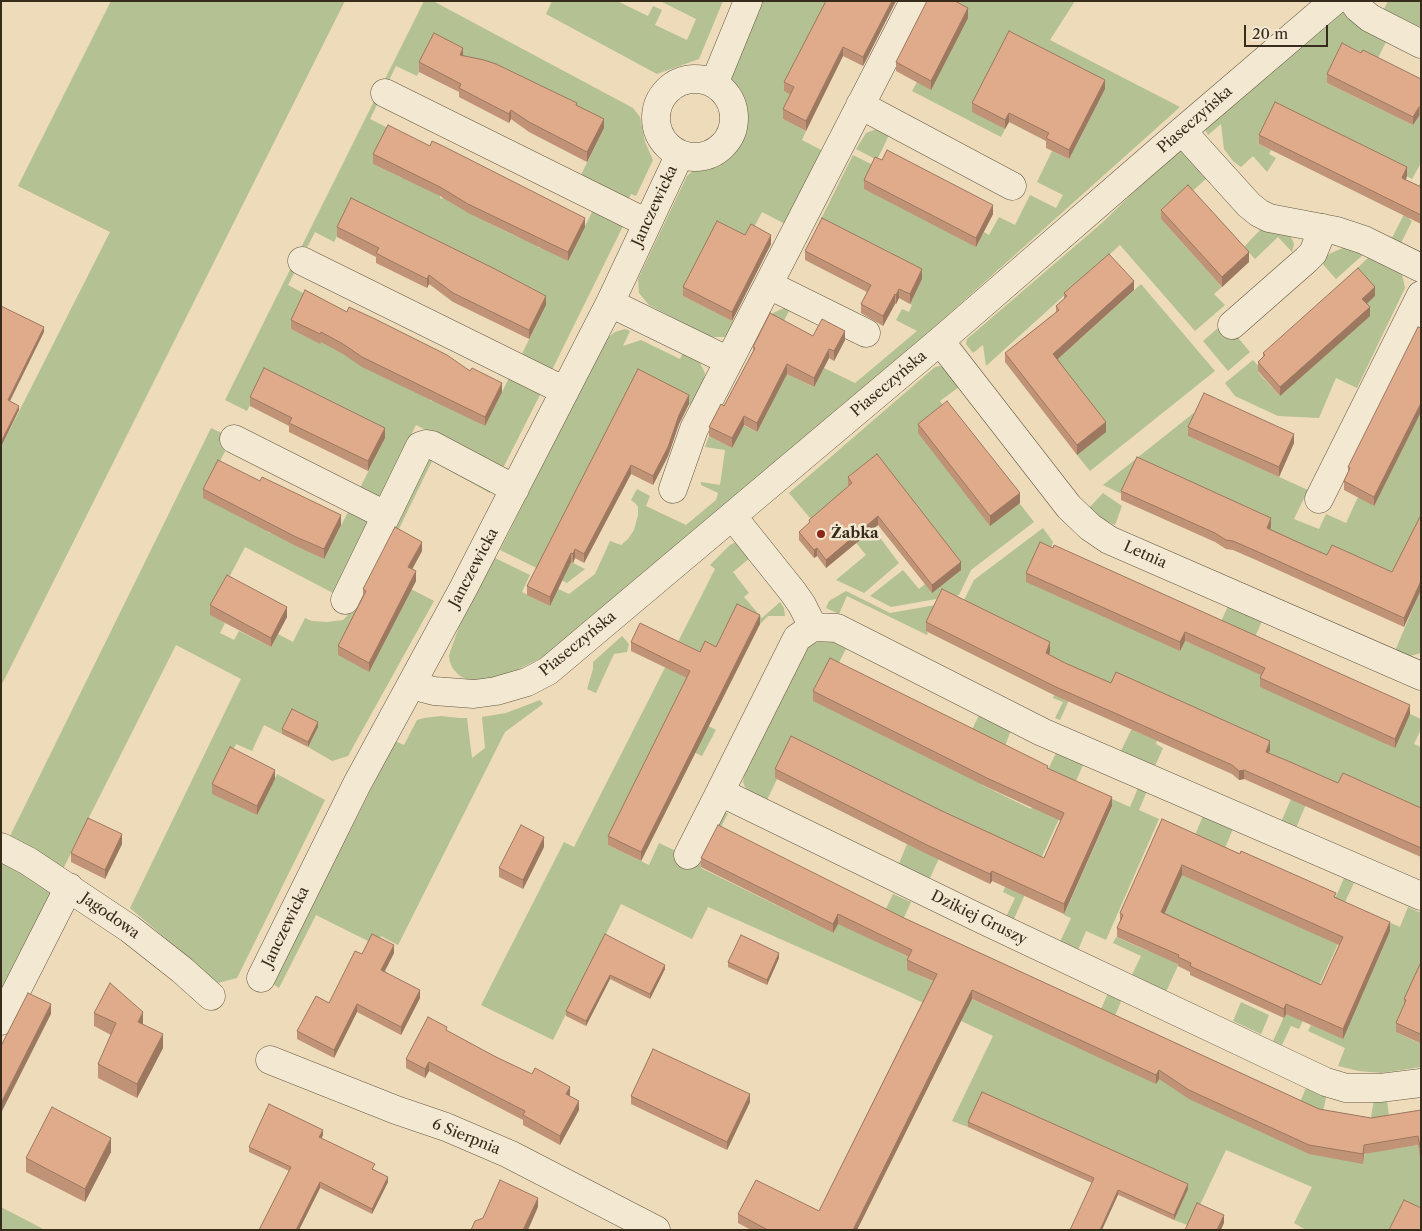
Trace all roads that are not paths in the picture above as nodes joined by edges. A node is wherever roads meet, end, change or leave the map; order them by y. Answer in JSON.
{"nodes":[{"id":1,"x":748,"y":1,"type":"edge"},
{"id":2,"x":1334,"y":1,"type":"edge"},
{"id":3,"x":1353,"y":1,"type":"edge"},
{"id":4,"x":913,"y":3,"type":"dead end"},
{"id":5,"x":1421,"y":44,"type":"edge"},
{"id":6,"x":714,"y":84,"type":"junction"},
{"id":7,"x":385,"y":93,"type":"dead end"},
{"id":8,"x":860,"y":105,"type":"junction"},
{"id":9,"x":1182,"y":131,"type":"junction"},
{"id":10,"x":680,"y":154,"type":"junction"},
{"id":11,"x":1012,"y":186,"type":"dead end"},
{"id":12,"x":647,"y":223,"type":"junction"},
{"id":13,"x":1323,"y":228,"type":"junction"},
{"id":14,"x":302,"y":262,"type":"dead end"},
{"id":15,"x":1421,"y":268,"type":"edge"},
{"id":16,"x":769,"y":285,"type":"junction"},
{"id":17,"x":1421,"y":295,"type":"edge"},
{"id":18,"x":610,"y":303,"type":"junction"},
{"id":19,"x":1232,"y":325,"type":"dead end"},
{"id":20,"x":866,"y":333,"type":"dead end"},
{"id":21,"x":940,"y":340,"type":"junction"},
{"id":22,"x":729,"y":362,"type":"junction"},
{"id":23,"x":565,"y":391,"type":"junction"},
{"id":24,"x":234,"y":439,"type":"dead end"},
{"id":25,"x":515,"y":489,"type":"junction"},
{"id":26,"x":673,"y":489,"type":"dead end"},
{"id":27,"x":1319,"y":499,"type":"dead end"},
{"id":28,"x":386,"y":515,"type":"junction"},
{"id":29,"x":733,"y":517,"type":"junction"},
{"id":30,"x":345,"y":600,"type":"dead end"},
{"id":31,"x":812,"y":627,"type":"junction"},
{"id":32,"x":1421,"y":676,"type":"edge"},
{"id":33,"x":411,"y":685,"type":"junction"},
{"id":34,"x":720,"y":792,"type":"junction"},
{"id":35,"x":1,"y":847,"type":"edge"},
{"id":36,"x":688,"y":855,"type":"dead end"},
{"id":37,"x":69,"y":887,"type":"junction"},
{"id":38,"x":1421,"y":896,"type":"edge"},
{"id":39,"x":261,"y":978,"type":"dead end"},
{"id":40,"x":211,"y":996,"type":"dead end"},
{"id":41,"x":1,"y":1021,"type":"edge"},
{"id":42,"x":270,"y":1060,"type":"dead end"},
{"id":43,"x":1421,"y":1083,"type":"edge"},
{"id":44,"x":656,"y":1230,"type":"edge"}],
"edges":[{"from":1,"to":6,"type":"street"},
{"from":2,"to":9,"type":"street","name":"Piaseczyńska"},
{"from":3,"to":5,"type":"street"},
{"from":4,"to":8,"type":"street"},
{"from":6,"to":10,"type":"street","name":"Janczewicka"},
{"from":6,"to":10,"type":"street","name":"Janczewicka"},
{"from":7,"to":12,"type":"street"},
{"from":8,"to":11,"type":"street"},
{"from":8,"to":16,"type":"street"},
{"from":9,"to":13,"type":"street"},
{"from":9,"to":21,"type":"street","name":"Piaseczyńska"},
{"from":10,"to":12,"type":"street","name":"Janczewicka"},
{"from":12,"to":18,"type":"street","name":"Janczewicka"},
{"from":13,"to":15,"type":"street"},
{"from":13,"to":19,"type":"street"},
{"from":14,"to":23,"type":"street"},
{"from":16,"to":20,"type":"street"},
{"from":16,"to":22,"type":"street"},
{"from":17,"to":27,"type":"street"},
{"from":18,"to":22,"type":"street"},
{"from":18,"to":23,"type":"street","name":"Janczewicka"},
{"from":21,"to":29,"type":"street","name":"Piaseczyńska"},
{"from":21,"to":32,"type":"street","name":"Letnia"},
{"from":22,"to":26,"type":"street"},
{"from":23,"to":25,"type":"street","name":"Janczewicka"},
{"from":24,"to":28,"type":"street"},
{"from":25,"to":28,"type":"street"},
{"from":25,"to":33,"type":"street","name":"Janczewicka"},
{"from":28,"to":30,"type":"street"},
{"from":29,"to":31,"type":"street"},
{"from":29,"to":33,"type":"street","name":"Piaseczyńska"},
{"from":31,"to":34,"type":"street"},
{"from":31,"to":38,"type":"street"},
{"from":33,"to":39,"type":"street","name":"Janczewicka"},
{"from":34,"to":36,"type":"street"},
{"from":34,"to":43,"type":"street","name":"Dzikiej Gruszy"},
{"from":35,"to":37,"type":"street","name":"Jagodowa"},
{"from":37,"to":40,"type":"street","name":"Jagodowa"},
{"from":37,"to":41,"type":"street"},
{"from":42,"to":44,"type":"street","name":"6 Sierpnia"}]}
